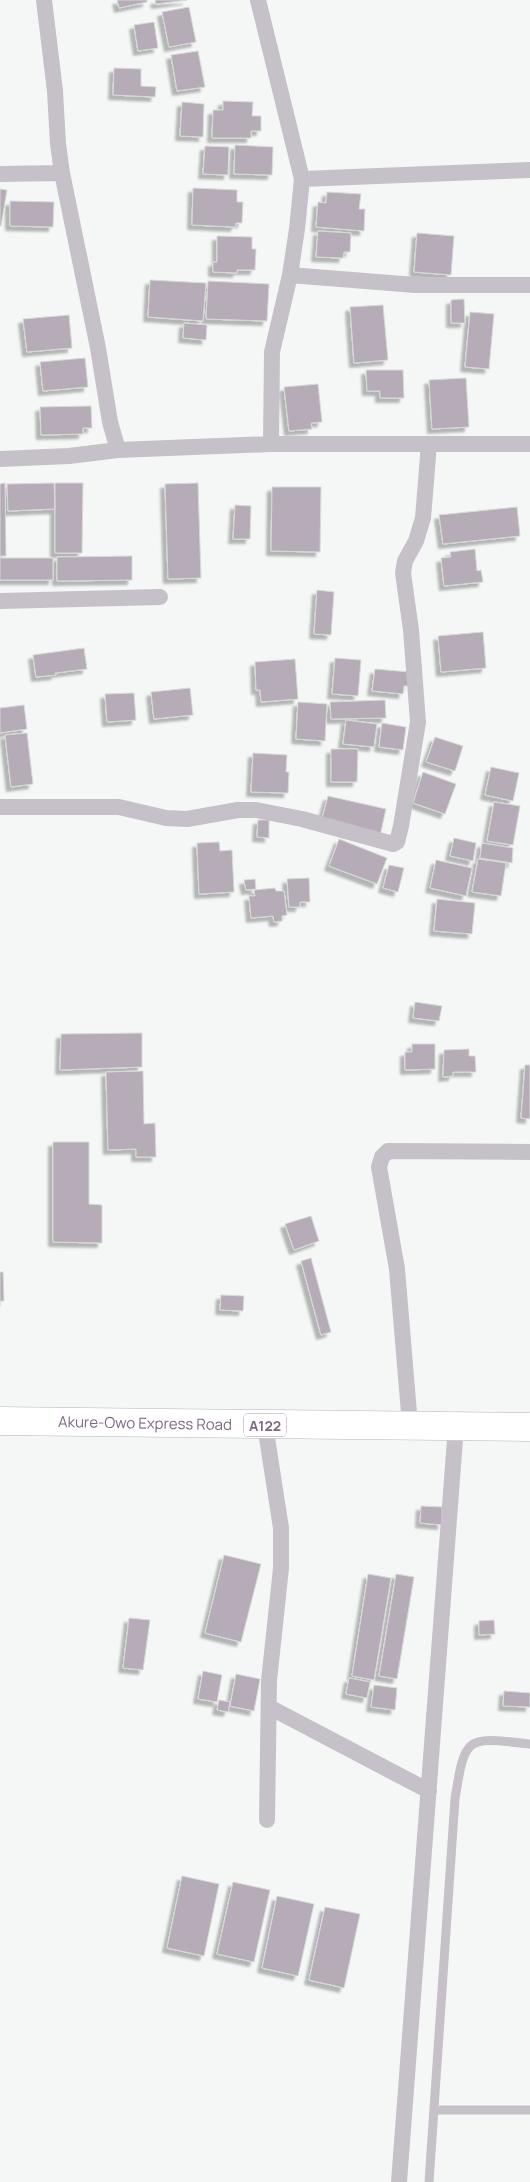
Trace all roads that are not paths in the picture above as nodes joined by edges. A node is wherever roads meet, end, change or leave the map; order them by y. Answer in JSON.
{"nodes":[{"id":1,"x":44,"y":0,"type":"edge"},
{"id":2,"x":258,"y":0,"type":"edge"},
{"id":3,"x":530,"y":170,"type":"edge"},
{"id":4,"x":62,"y":173,"type":"junction"},
{"id":5,"x":0,"y":174,"type":"edge"},
{"id":6,"x":302,"y":179,"type":"junction"},
{"id":7,"x":290,"y":275,"type":"junction"},
{"id":8,"x":530,"y":285,"type":"edge"},
{"id":9,"x":271,"y":444,"type":"junction"},
{"id":10,"x":428,"y":444,"type":"junction"},
{"id":11,"x":530,"y":444,"type":"edge"},
{"id":12,"x":118,"y":450,"type":"junction"},
{"id":13,"x":0,"y":459,"type":"edge"},
{"id":14,"x":160,"y":597,"type":"dead end"},
{"id":15,"x":0,"y":601,"type":"edge"},
{"id":16,"x":0,"y":807,"type":"edge"},
{"id":17,"x":530,"y":1152,"type":"edge"},
{"id":18,"x":0,"y":1421,"type":"edge"},
{"id":19,"x":265,"y":1425,"type":"junction"},
{"id":20,"x":410,"y":1425,"type":"junction"},
{"id":21,"x":456,"y":1426,"type":"junction"},
{"id":22,"x":530,"y":1427,"type":"edge"},
{"id":23,"x":269,"y":1706,"type":"junction"},
{"id":24,"x":530,"y":1744,"type":"edge"},
{"id":25,"x":429,"y":1791,"type":"junction"},
{"id":26,"x":267,"y":1820,"type":"dead end"},
{"id":27,"x":434,"y":2110,"type":"junction"},
{"id":28,"x":530,"y":2110,"type":"edge"},
{"id":29,"x":399,"y":2182,"type":"edge"},
{"id":30,"x":429,"y":2182,"type":"edge"}],
"edges":[{"from":1,"to":4,"type":"street"},
{"from":2,"to":6,"type":"street"},
{"from":3,"to":6,"type":"street"},
{"from":4,"to":5,"type":"street"},
{"from":4,"to":12,"type":"street"},
{"from":6,"to":7,"type":"street"},
{"from":7,"to":8,"type":"street"},
{"from":7,"to":9,"type":"street"},
{"from":9,"to":10,"type":"street"},
{"from":9,"to":12,"type":"street"},
{"from":10,"to":11,"type":"street"},
{"from":10,"to":16,"type":"street"},
{"from":12,"to":13,"type":"street"},
{"from":14,"to":15,"type":"street"},
{"from":17,"to":20,"type":"street"},
{"from":18,"to":19,"type":"highway","name":"Akure-Owo Express Road","number":"A122"},
{"from":19,"to":20,"type":"highway","name":"Akure-Owo Express Road","number":"A122"},
{"from":19,"to":23,"type":"street"},
{"from":20,"to":21,"type":"highway","name":"Akure-Owo Express Road","number":"A122"},
{"from":21,"to":22,"type":"highway","name":"Akure-Owo Express Road","number":"A122"},
{"from":21,"to":25,"type":"street"},
{"from":23,"to":25,"type":"street"},
{"from":23,"to":26,"type":"street"},
{"from":24,"to":27,"type":"lane"},
{"from":25,"to":29,"type":"street"},
{"from":27,"to":28,"type":"lane"},
{"from":27,"to":30,"type":"lane"}]}
